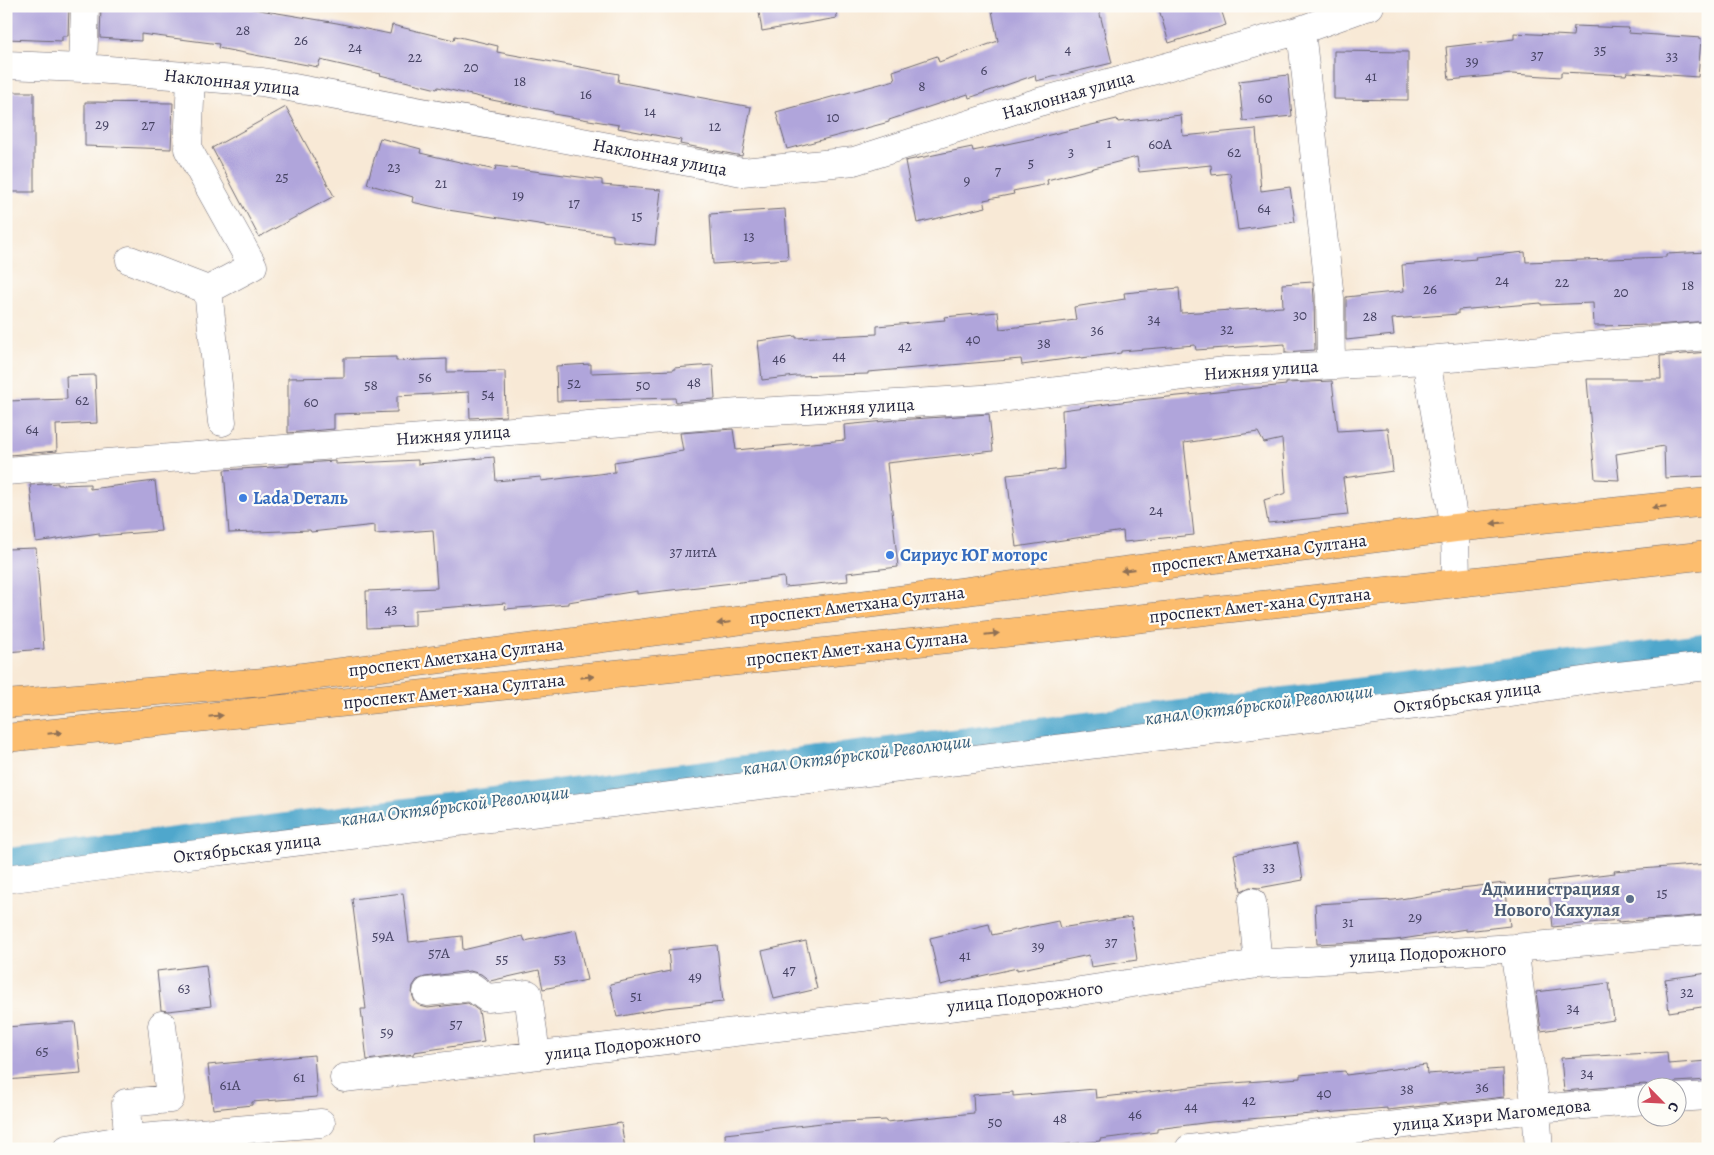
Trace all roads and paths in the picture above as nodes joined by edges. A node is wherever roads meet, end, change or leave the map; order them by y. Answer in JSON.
{"nodes":[{"id":1,"x":86,"y":6,"type":"edge"},
{"id":2,"x":1370,"y":6,"type":"edge"},
{"id":3,"x":1301,"y":30,"type":"junction"},
{"id":4,"x":6,"y":65,"type":"edge"},
{"id":5,"x":83,"y":68,"type":"junction"},
{"id":6,"x":191,"y":76,"type":"junction"},
{"id":7,"x":130,"y":260,"type":"dead end"},
{"id":8,"x":208,"y":290,"type":"junction"},
{"id":9,"x":1708,"y":336,"type":"edge"},
{"id":10,"x":1426,"y":360,"type":"junction"},
{"id":11,"x":1331,"y":365,"type":"junction"},
{"id":12,"x":222,"y":422,"type":"dead end"},
{"id":13,"x":6,"y":471,"type":"edge"},
{"id":14,"x":1708,"y":502,"type":"edge"},
{"id":15,"x":1455,"y":528,"type":"junction"},
{"id":16,"x":1708,"y":555,"type":"edge"},
{"id":17,"x":1456,"y":584,"type":"junction"},
{"id":18,"x":1708,"y":666,"type":"edge"},
{"id":19,"x":6,"y":704,"type":"edge"},
{"id":20,"x":6,"y":738,"type":"edge"},
{"id":21,"x":6,"y":879,"type":"edge"},
{"id":22,"x":1252,"y":902,"type":"dead end"},
{"id":23,"x":1708,"y":930,"type":"edge"},
{"id":24,"x":1514,"y":948,"type":"junction"},
{"id":25,"x":1258,"y":964,"type":"junction"},
{"id":26,"x":427,"y":992,"type":"dead end"},
{"id":27,"x":162,"y":1025,"type":"dead end"},
{"id":28,"x":536,"y":1055,"type":"junction"},
{"id":29,"x":344,"y":1078,"type":"dead end"},
{"id":30,"x":1708,"y":1096,"type":"edge"},
{"id":31,"x":1686,"y":1097,"type":"edge"},
{"id":32,"x":1636,"y":1101,"type":"edge"},
{"id":33,"x":1536,"y":1109,"type":"junction"},
{"id":34,"x":321,"y":1123,"type":"dead end"},
{"id":35,"x":128,"y":1139,"type":"junction"},
{"id":36,"x":67,"y":1149,"type":"edge"},
{"id":37,"x":1189,"y":1149,"type":"edge"},
{"id":38,"x":1539,"y":1149,"type":"edge"}],
"edges":[{"from":1,"to":5,"type":"street"},
{"from":2,"to":3,"type":"street","name":"Наклонная улица"},
{"from":3,"to":6,"type":"street","name":"Наклонная улица"},
{"from":3,"to":11,"type":"street"},
{"from":4,"to":5,"type":"street","name":"Наклонная улица"},
{"from":5,"to":6,"type":"street","name":"Наклонная улица"},
{"from":6,"to":8,"type":"street"},
{"from":7,"to":8,"type":"street"},
{"from":8,"to":12,"type":"street"},
{"from":9,"to":10,"type":"street","name":"Нижняя улица"},
{"from":10,"to":11,"type":"street","name":"Нижняя улица"},
{"from":10,"to":15,"type":"street"},
{"from":11,"to":13,"type":"street","name":"Нижняя улица"},
{"from":14,"to":15,"type":"main road","name":"проспект Аметхана Султана","one_way":true},
{"from":15,"to":17,"type":"street"},
{"from":15,"to":19,"type":"main road","name":"проспект Аметхана Султана","one_way":true},
{"from":16,"to":17,"type":"main road","name":"проспект Амет-хана Султана"},
{"from":20,"to":17,"type":"main road","name":"проспект Амет-хана Султана","one_way":true},
{"from":18,"to":21,"type":"street","name":"Октябрьская улица"},
{"from":22,"to":25,"type":"street"},
{"from":23,"to":24,"type":"street","name":"улица Подорожного"},
{"from":24,"to":25,"type":"street","name":"улица Подорожного"},
{"from":24,"to":33,"type":"street"},
{"from":25,"to":28,"type":"street","name":"улица Подорожного"},
{"from":26,"to":28,"type":"street"},
{"from":27,"to":35,"type":"street"},
{"from":28,"to":29,"type":"street","name":"улица Подорожного"},
{"from":30,"to":31,"type":"street"},
{"from":32,"to":33,"type":"street","name":"улица Хизри Магомедова"},
{"from":33,"to":37,"type":"street","name":"улица Хизри Магомедова"},
{"from":33,"to":38,"type":"street"},
{"from":34,"to":35,"type":"street"},
{"from":35,"to":36,"type":"street"}]}
